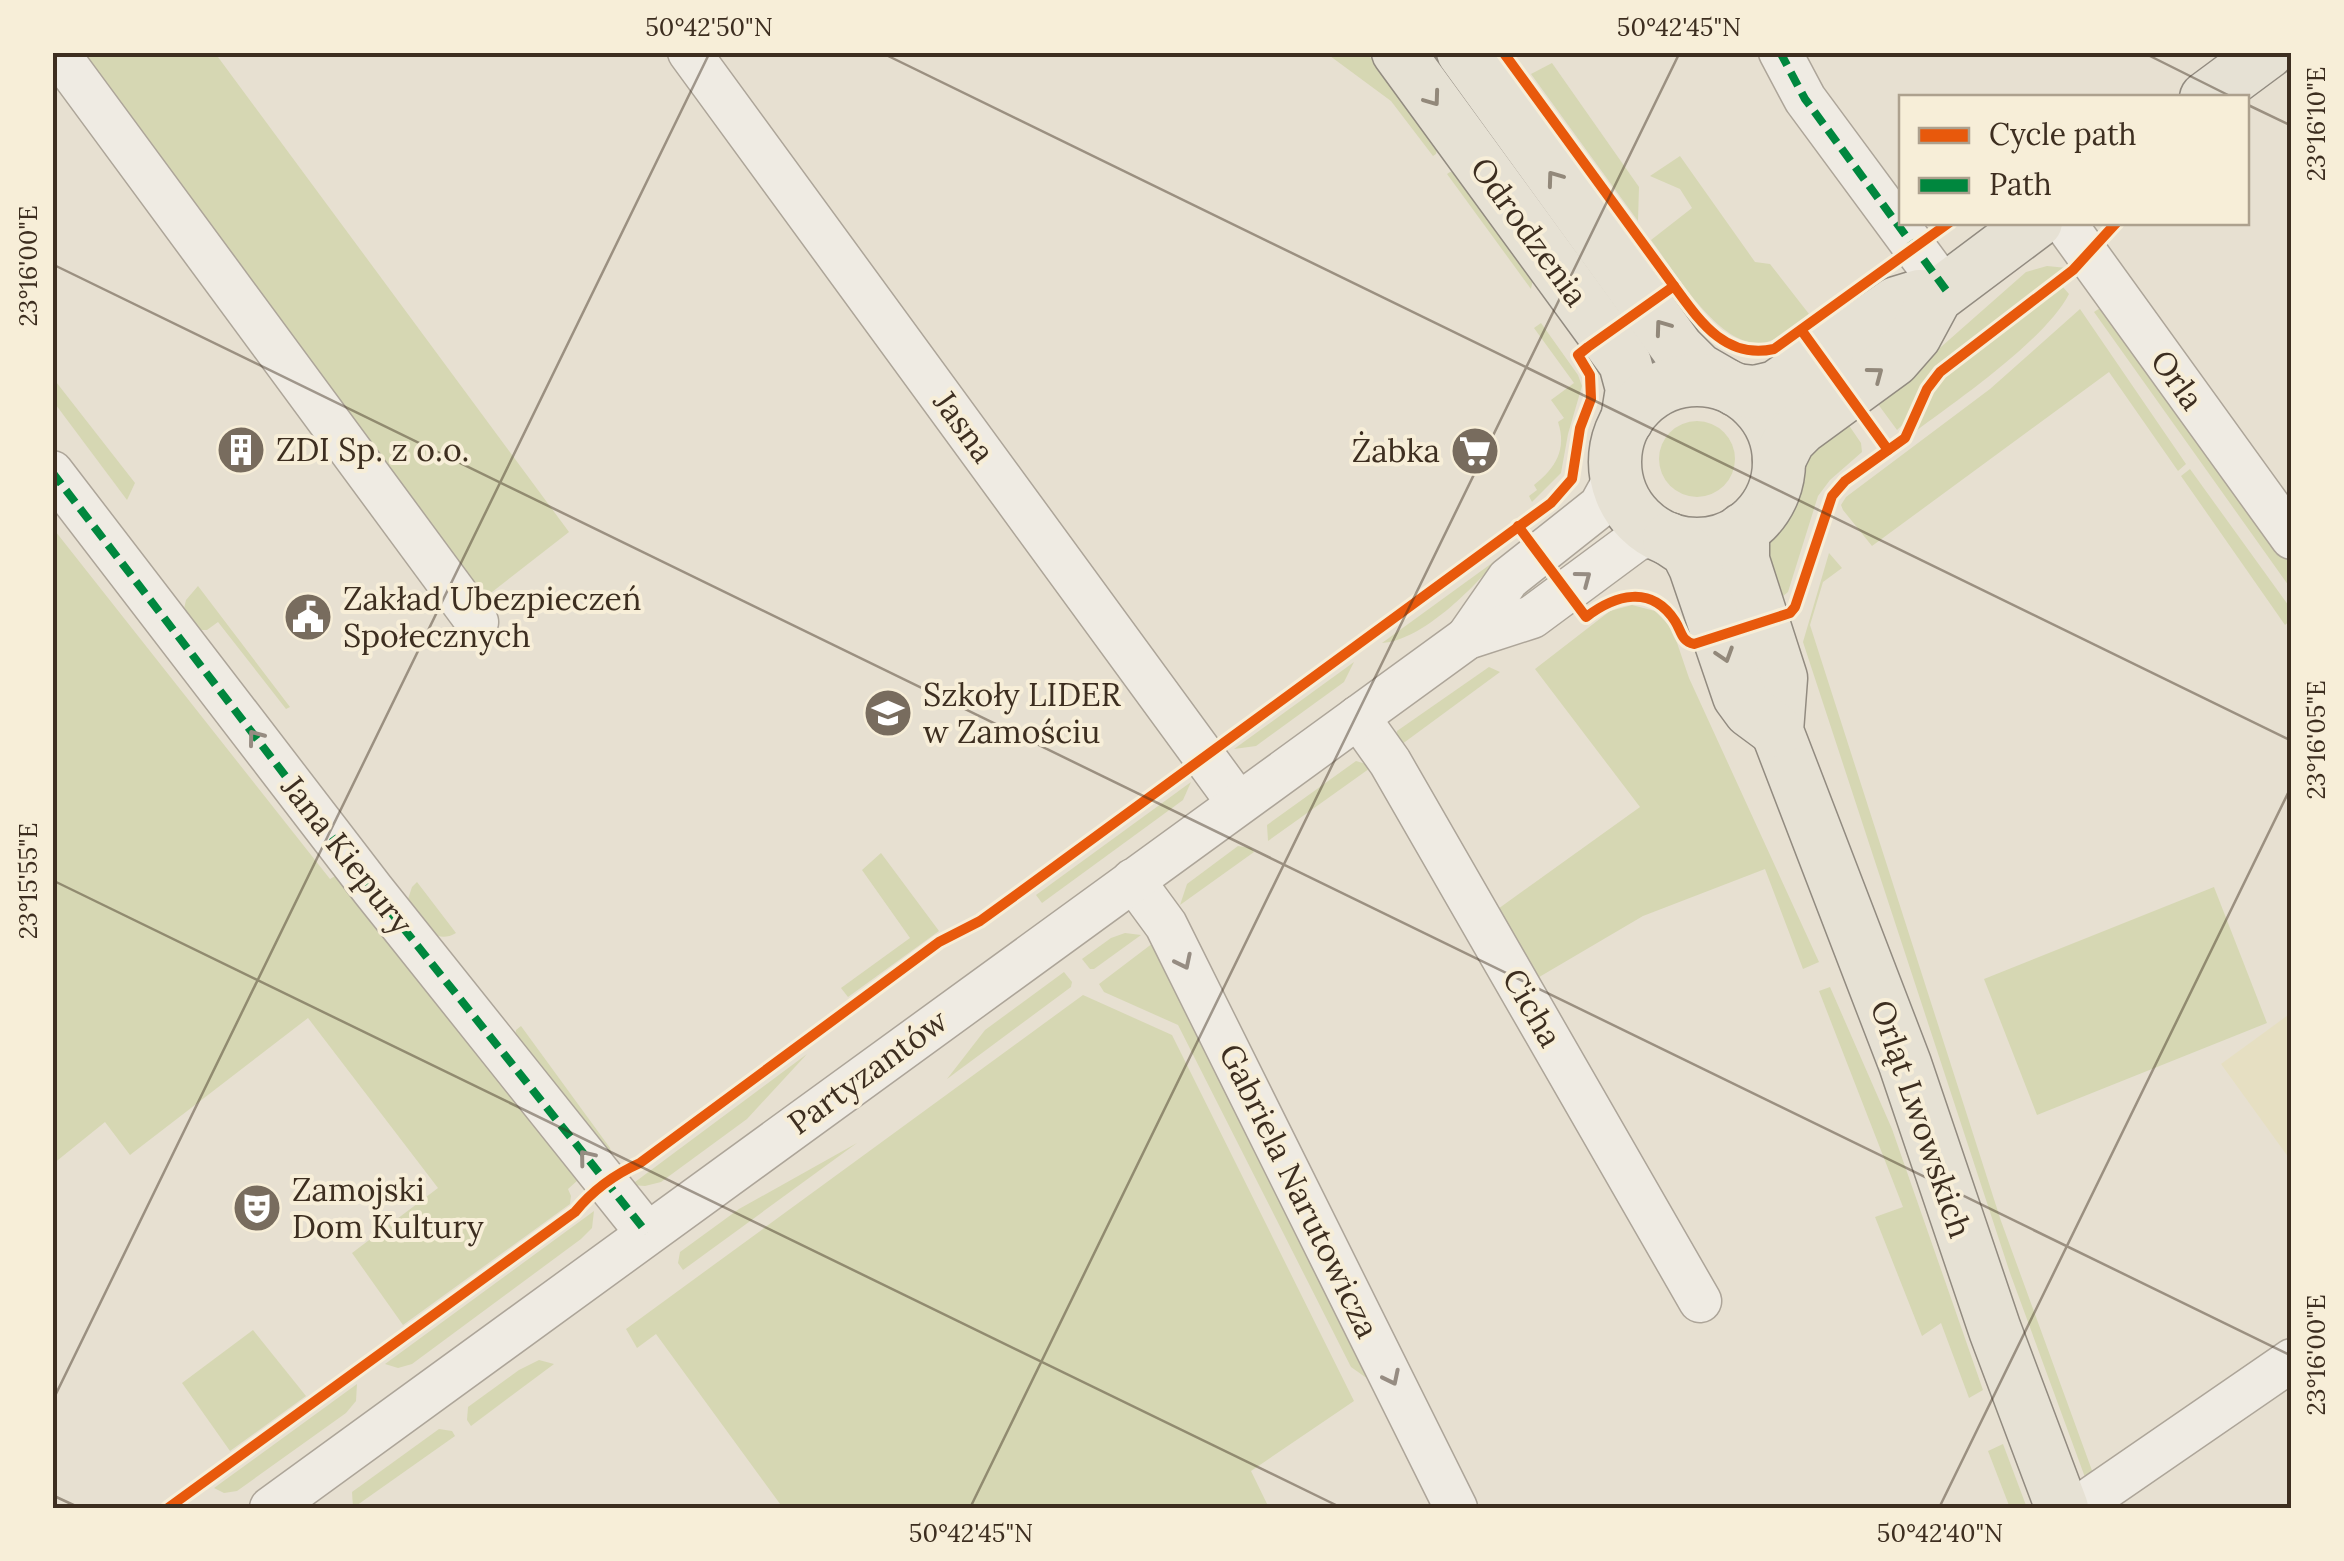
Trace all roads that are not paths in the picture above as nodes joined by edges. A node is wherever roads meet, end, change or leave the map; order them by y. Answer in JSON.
{"nodes":[{"id":1,"x":57,"y":52,"type":"edge"},
{"id":2,"x":689,"y":52,"type":"edge"},
{"id":3,"x":1398,"y":52,"type":"edge"},
{"id":4,"x":1463,"y":52,"type":"edge"},
{"id":5,"x":1780,"y":52,"type":"edge"},
{"id":6,"x":2253,"y":57,"type":"edge"},
{"id":7,"x":2209,"y":95,"type":"edge"},
{"id":8,"x":2032,"y":225,"type":"edge"},
{"id":9,"x":2066,"y":225,"type":"edge"},
{"id":10,"x":1942,"y":294,"type":"junction"},
{"id":11,"x":1730,"y":387,"type":"junction"},
{"id":12,"x":1626,"y":420,"type":"junction"},
{"id":13,"x":1779,"y":460,"type":"junction"},
{"id":14,"x":52,"y":472,"type":"edge"},
{"id":15,"x":1616,"y":475,"type":"junction"},
{"id":16,"x":1743,"y":530,"type":"junction"},
{"id":17,"x":1666,"y":538,"type":"junction"},
{"id":18,"x":2292,"y":538,"type":"edge"},
{"id":19,"x":477,"y":622,"type":"dead end"},
{"id":20,"x":1467,"y":638,"type":"junction"},
{"id":21,"x":1358,"y":717,"type":"junction"},
{"id":22,"x":1777,"y":731,"type":"junction"},
{"id":23,"x":1238,"y":803,"type":"junction"},
{"id":24,"x":1132,"y":880,"type":"junction"},
{"id":25,"x":647,"y":1233,"type":"junction"},
{"id":26,"x":1700,"y":1301,"type":"dead end"},
{"id":27,"x":2292,"y":1360,"type":"edge"},
{"id":28,"x":271,"y":1508,"type":"edge"},
{"id":29,"x":1456,"y":1508,"type":"edge"},
{"id":30,"x":2062,"y":1508,"type":"edge"},
{"id":31,"x":2077,"y":1508,"type":"edge"}],
"edges":[{"from":1,"to":19,"type":"street"},
{"from":2,"to":23,"type":"street","name":"Jasna"},
{"from":3,"to":12,"type":"main road","name":"Odrodzenia","one_way":true},
{"from":11,"to":4,"type":"main road","name":"Odrodzenia","one_way":true},
{"from":5,"to":10,"type":"street"},
{"from":6,"to":7,"type":"main road"},
{"from":8,"to":10,"type":"main road"},
{"from":9,"to":18,"type":"street","name":"Orla"},
{"from":10,"to":11,"type":"main road"},
{"from":13,"to":10,"type":"main road","one_way":true},
{"from":11,"to":12,"type":"main road"},
{"from":11,"to":13,"type":"main road"},
{"from":12,"to":15,"type":"main road"},
{"from":13,"to":16,"type":"main road"},
{"from":25,"to":14,"type":"street","name":"Jana Kiepury","one_way":true},
{"from":15,"to":17,"type":"main road"},
{"from":15,"to":20,"type":"street","name":"Partyzantów"},
{"from":16,"to":17,"type":"main road"},
{"from":16,"to":22,"type":"main road","name":"Orląt Lwowskich"},
{"from":20,"to":17,"type":"street","name":"Partyzantów","one_way":true},
{"from":17,"to":22,"type":"main road","name":"Orląt Lwowskich","one_way":true},
{"from":20,"to":21,"type":"street","name":"Partyzantów"},
{"from":21,"to":23,"type":"street","name":"Partyzantów"},
{"from":21,"to":26,"type":"street","name":"Cicha"},
{"from":22,"to":30,"type":"main road","name":"Orląt Lwowskich"},
{"from":23,"to":24,"type":"street","name":"Partyzantów"},
{"from":24,"to":25,"type":"street","name":"Partyzantów"},
{"from":24,"to":29,"type":"street","name":"Gabriela Narutowicza","one_way":true},
{"from":25,"to":28,"type":"street","name":"Partyzantów"},
{"from":27,"to":31,"type":"street"}]}
